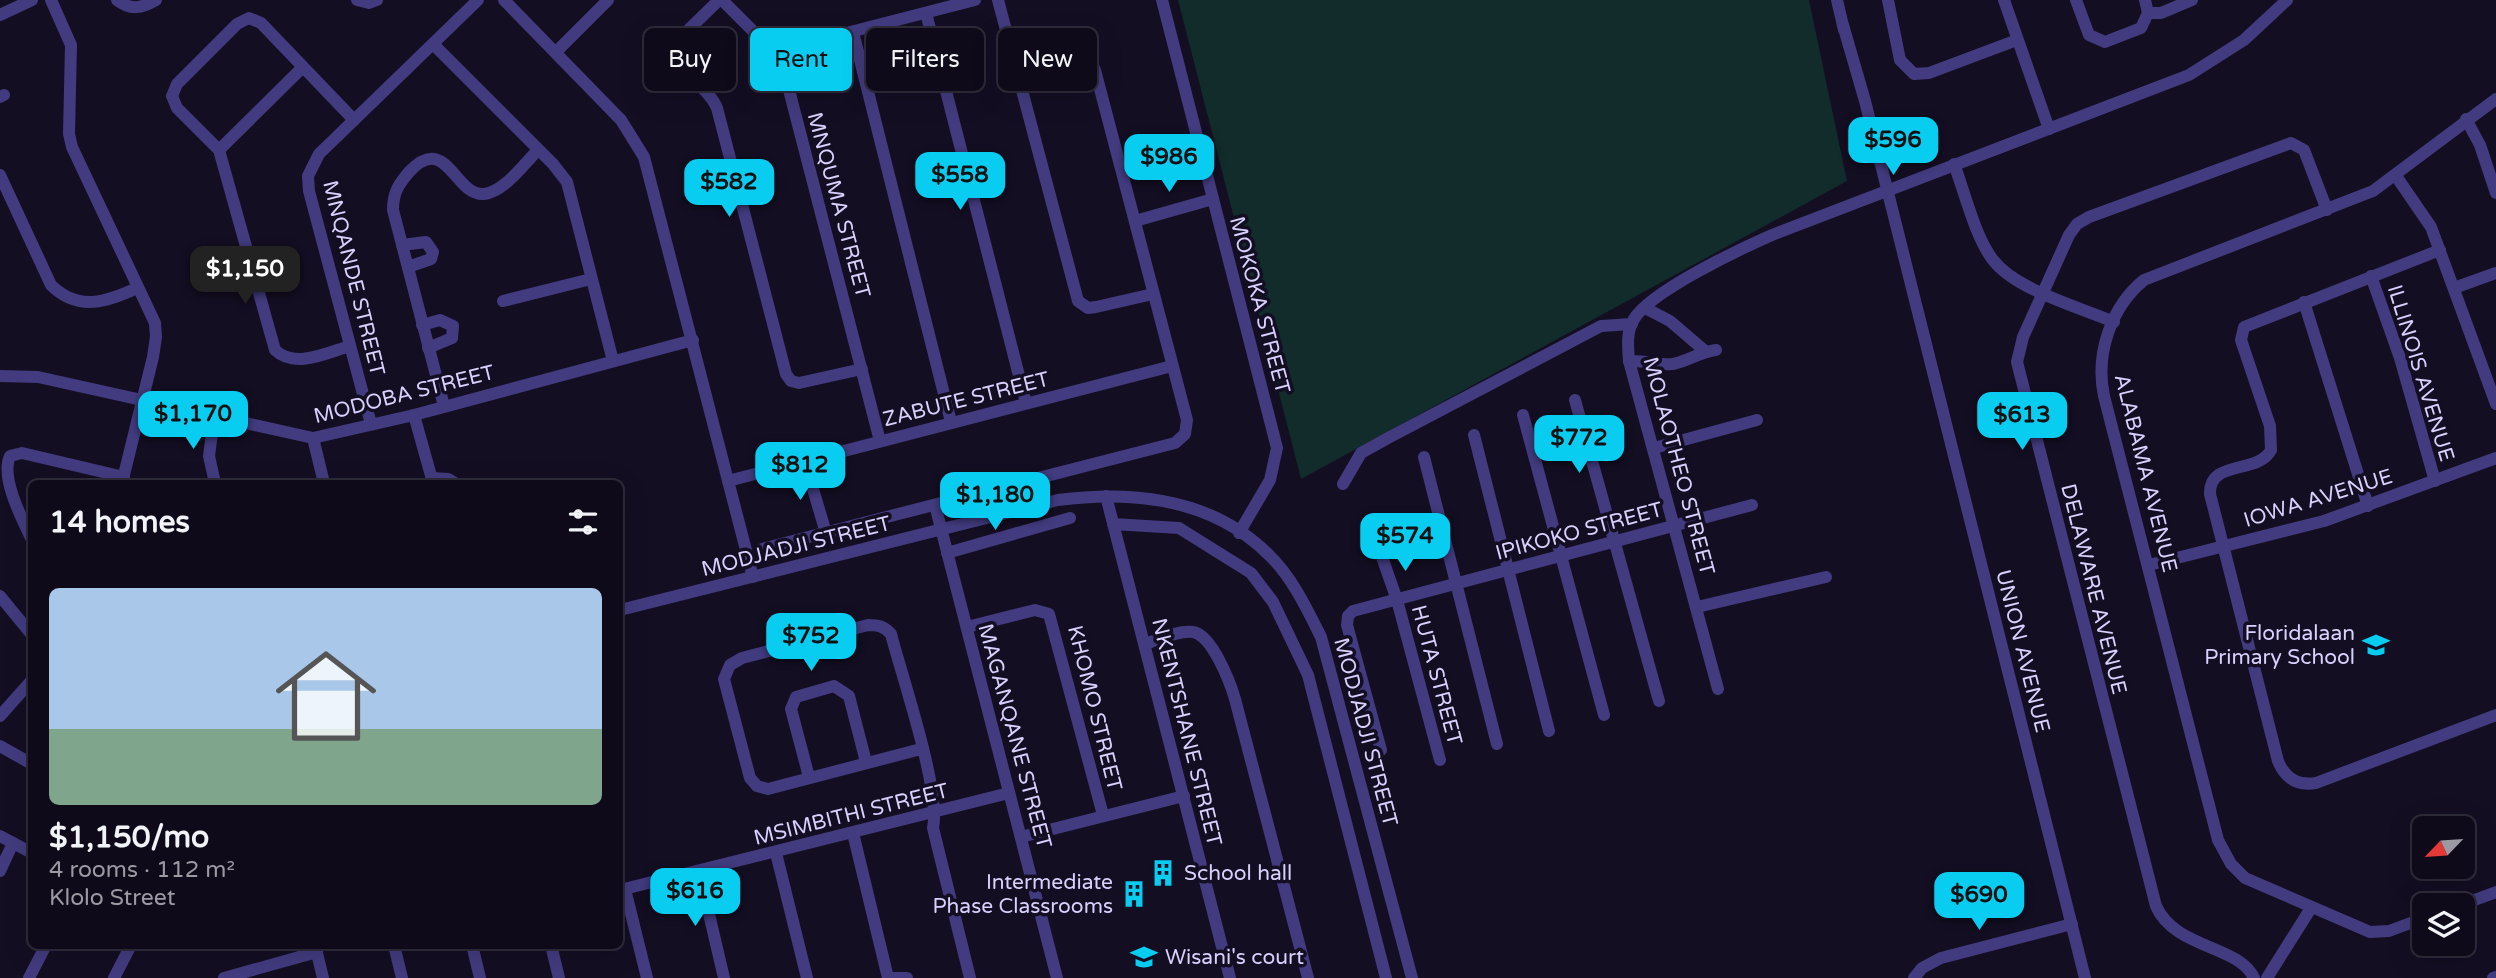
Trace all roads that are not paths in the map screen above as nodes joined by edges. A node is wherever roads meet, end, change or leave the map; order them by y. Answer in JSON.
{"nodes":[{"id":1,"x":32,"y":0,"type":"edge"},
{"id":2,"x":51,"y":0,"type":"edge"},
{"id":3,"x":117,"y":0,"type":"edge"},
{"id":4,"x":156,"y":0,"type":"edge"},
{"id":5,"x":357,"y":0,"type":"edge"},
{"id":6,"x":377,"y":0,"type":"edge"},
{"id":7,"x":478,"y":0,"type":"edge"},
{"id":8,"x":504,"y":0,"type":"edge"},
{"id":9,"x":608,"y":0,"type":"edge"},
{"id":10,"x":720,"y":0,"type":"edge"},
{"id":11,"x":975,"y":0,"type":"edge"},
{"id":12,"x":998,"y":0,"type":"edge"},
{"id":13,"x":1162,"y":0,"type":"edge"},
{"id":14,"x":1837,"y":0,"type":"edge"},
{"id":15,"x":1888,"y":0,"type":"edge"},
{"id":16,"x":2004,"y":0,"type":"edge"},
{"id":17,"x":2076,"y":0,"type":"edge"},
{"id":18,"x":2192,"y":0,"type":"edge"},
{"id":19,"x":2281,"y":3,"type":"edge"},
{"id":20,"x":943,"y":4,"type":"edge"},
{"id":21,"x":2147,"y":7,"type":"edge"},
{"id":22,"x":926,"y":13,"type":"junction"},
{"id":23,"x":0,"y":15,"type":"edge"},
{"id":24,"x":1006,"y":28,"type":"edge"},
{"id":25,"x":750,"y":30,"type":"edge"},
{"id":26,"x":853,"y":32,"type":"joint"},
{"id":27,"x":2017,"y":40,"type":"junction"},
{"id":28,"x":433,"y":44,"type":"junction"},
{"id":29,"x":555,"y":52,"type":"junction"},
{"id":30,"x":303,"y":67,"type":"junction"},
{"id":31,"x":1097,"y":82,"type":"edge"},
{"id":32,"x":789,"y":91,"type":"edge"},
{"id":33,"x":1023,"y":91,"type":"edge"},
{"id":34,"x":2496,"y":99,"type":"edge"},
{"id":35,"x":2466,"y":119,"type":"junction"},
{"id":36,"x":355,"y":120,"type":"junction"},
{"id":37,"x":2049,"y":129,"type":"junction"},
{"id":38,"x":219,"y":150,"type":"junction"},
{"id":39,"x":538,"y":150,"type":"junction"},
{"id":40,"x":2491,"y":161,"type":"edge"},
{"id":41,"x":1954,"y":164,"type":"junction"},
{"id":42,"x":0,"y":175,"type":"edge"},
{"id":43,"x":2396,"y":176,"type":"junction"},
{"id":44,"x":1883,"y":191,"type":"junction"},
{"id":45,"x":2496,"y":192,"type":"edge"},
{"id":46,"x":1213,"y":200,"type":"junction"},
{"id":47,"x":2327,"y":211,"type":"junction"},
{"id":48,"x":1135,"y":221,"type":"junction"},
{"id":49,"x":402,"y":245,"type":"junction"},
{"id":50,"x":2440,"y":250,"type":"junction"},
{"id":51,"x":408,"y":267,"type":"junction"},
{"id":52,"x":2496,"y":273,"type":"edge"},
{"id":53,"x":2371,"y":276,"type":"junction"},
{"id":54,"x":591,"y":279,"type":"junction"},
{"id":55,"x":138,"y":288,"type":"junction"},
{"id":56,"x":2454,"y":288,"type":"junction"},
{"id":57,"x":2043,"y":292,"type":"junction"},
{"id":58,"x":1153,"y":294,"type":"junction"},
{"id":59,"x":503,"y":301,"type":"dead end"},
{"id":60,"x":2304,"y":302,"type":"junction"},
{"id":61,"x":1645,"y":308,"type":"junction"},
{"id":62,"x":2114,"y":322,"type":"junction"},
{"id":63,"x":1632,"y":324,"type":"junction"},
{"id":64,"x":422,"y":325,"type":"junction"},
{"id":65,"x":693,"y":340,"type":"junction"},
{"id":66,"x":350,"y":346,"type":"junction"},
{"id":67,"x":429,"y":348,"type":"junction"},
{"id":68,"x":613,"y":361,"type":"junction"},
{"id":69,"x":1629,"y":361,"type":"junction"},
{"id":70,"x":1172,"y":366,"type":"junction"},
{"id":71,"x":862,"y":369,"type":"junction"},
{"id":72,"x":0,"y":376,"type":"edge"},
{"id":73,"x":144,"y":400,"type":"junction"},
{"id":74,"x":1575,"y":400,"type":"dead end"},
{"id":75,"x":1027,"y":403,"type":"junction"},
{"id":76,"x":2496,"y":404,"type":"edge"},
{"id":77,"x":444,"y":406,"type":"junction"},
{"id":78,"x":414,"y":415,"type":"junction"},
{"id":79,"x":1523,"y":415,"type":"dead end"},
{"id":80,"x":214,"y":418,"type":"junction"},
{"id":81,"x":1757,"y":420,"type":"dead end"},
{"id":82,"x":951,"y":422,"type":"junction"},
{"id":83,"x":371,"y":424,"type":"junction"},
{"id":84,"x":1474,"y":435,"type":"dead end"},
{"id":85,"x":313,"y":438,"type":"junction"},
{"id":86,"x":880,"y":441,"type":"junction"},
{"id":87,"x":1654,"y":448,"type":"junction"},
{"id":88,"x":1424,"y":457,"type":"dead end"},
{"id":89,"x":2496,"y":458,"type":"edge"},
{"id":90,"x":805,"y":462,"type":"junction"},
{"id":91,"x":123,"y":480,"type":"edge"},
{"id":92,"x":214,"y":480,"type":"edge"},
{"id":93,"x":323,"y":480,"type":"edge"},
{"id":94,"x":433,"y":480,"type":"edge"},
{"id":95,"x":729,"y":481,"type":"junction"},
{"id":96,"x":2435,"y":481,"type":"junction"},
{"id":97,"x":1343,"y":484,"type":"dead end"},
{"id":98,"x":1106,"y":496,"type":"junction"},
{"id":99,"x":935,"y":505,"type":"junction"},
{"id":100,"x":1752,"y":505,"type":"dead end"},
{"id":101,"x":2368,"y":506,"type":"junction"},
{"id":102,"x":1070,"y":518,"type":"dead end"},
{"id":103,"x":1113,"y":524,"type":"junction"},
{"id":104,"x":1675,"y":526,"type":"junction"},
{"id":105,"x":940,"y":528,"type":"junction"},
{"id":106,"x":28,"y":531,"type":"edge"},
{"id":107,"x":826,"y":533,"type":"junction"},
{"id":108,"x":1239,"y":533,"type":"junction"},
{"id":109,"x":1615,"y":541,"type":"junction"},
{"id":110,"x":2222,"y":546,"type":"junction"},
{"id":111,"x":762,"y":549,"type":"dead end"},
{"id":112,"x":947,"y":553,"type":"junction"},
{"id":113,"x":1561,"y":555,"type":"junction"},
{"id":114,"x":1382,"y":557,"type":"dead end"},
{"id":115,"x":2149,"y":565,"type":"junction"},
{"id":116,"x":1508,"y":569,"type":"junction"},
{"id":117,"x":754,"y":577,"type":"junction"},
{"id":118,"x":1826,"y":577,"type":"dead end"},
{"id":119,"x":1457,"y":583,"type":"junction"},
{"id":120,"x":0,"y":596,"type":"edge"},
{"id":121,"x":1397,"y":600,"type":"junction"},
{"id":122,"x":1696,"y":607,"type":"junction"},
{"id":123,"x":623,"y":609,"type":"edge"},
{"id":124,"x":967,"y":627,"type":"junction"},
{"id":125,"x":28,"y":630,"type":"edge"},
{"id":126,"x":1144,"y":644,"type":"junction"},
{"id":127,"x":28,"y":684,"type":"edge"},
{"id":128,"x":1718,"y":689,"type":"dead end"},
{"id":129,"x":1659,"y":701,"type":"dead end"},
{"id":130,"x":1604,"y":715,"type":"dead end"},
{"id":131,"x":2496,"y":715,"type":"edge"},
{"id":132,"x":0,"y":716,"type":"edge"},
{"id":133,"x":1549,"y":731,"type":"dead end"},
{"id":134,"x":1497,"y":744,"type":"dead end"},
{"id":135,"x":0,"y":746,"type":"edge"},
{"id":136,"x":921,"y":749,"type":"junction"},
{"id":137,"x":1381,"y":750,"type":"dead end"},
{"id":138,"x":1440,"y":760,"type":"dead end"},
{"id":139,"x":28,"y":762,"type":"edge"},
{"id":140,"x":866,"y":762,"type":"junction"},
{"id":141,"x":809,"y":777,"type":"junction"},
{"id":142,"x":1010,"y":793,"type":"junction"},
{"id":143,"x":1184,"y":796,"type":"junction"},
{"id":144,"x":936,"y":813,"type":"junction"},
{"id":145,"x":1103,"y":816,"type":"junction"},
{"id":146,"x":853,"y":833,"type":"junction"},
{"id":147,"x":0,"y":836,"type":"edge"},
{"id":148,"x":1021,"y":837,"type":"junction"},
{"id":149,"x":13,"y":843,"type":"junction"},
{"id":150,"x":28,"y":851,"type":"edge"},
{"id":151,"x":776,"y":853,"type":"junction"},
{"id":152,"x":0,"y":871,"type":"edge"},
{"id":153,"x":699,"y":871,"type":"junction"},
{"id":154,"x":623,"y":889,"type":"edge"},
{"id":155,"x":2496,"y":891,"type":"edge"},
{"id":156,"x":623,"y":893,"type":"edge"},
{"id":157,"x":2475,"y":899,"type":"edge"},
{"id":158,"x":2311,"y":908,"type":"junction"},
{"id":159,"x":2412,"y":922,"type":"edge"},
{"id":160,"x":2072,"y":924,"type":"junction"},
{"id":161,"x":44,"y":949,"type":"edge"},
{"id":162,"x":129,"y":949,"type":"edge"},
{"id":163,"x":316,"y":949,"type":"edge"},
{"id":164,"x":395,"y":949,"type":"edge"},
{"id":165,"x":473,"y":949,"type":"edge"},
{"id":166,"x":552,"y":949,"type":"edge"},
{"id":167,"x":29,"y":978,"type":"edge"},
{"id":168,"x":114,"y":978,"type":"edge"},
{"id":169,"x":224,"y":978,"type":"edge"},
{"id":170,"x":323,"y":978,"type":"edge"},
{"id":171,"x":402,"y":978,"type":"edge"},
{"id":172,"x":480,"y":978,"type":"edge"},
{"id":173,"x":559,"y":978,"type":"edge"},
{"id":174,"x":647,"y":978,"type":"edge"},
{"id":175,"x":724,"y":978,"type":"edge"},
{"id":176,"x":807,"y":978,"type":"edge"},
{"id":177,"x":890,"y":978,"type":"edge"},
{"id":178,"x":907,"y":978,"type":"edge"},
{"id":179,"x":970,"y":978,"type":"edge"},
{"id":180,"x":1057,"y":978,"type":"edge"},
{"id":181,"x":1230,"y":978,"type":"edge"},
{"id":182,"x":1308,"y":978,"type":"edge"},
{"id":183,"x":1386,"y":978,"type":"edge"},
{"id":184,"x":1412,"y":978,"type":"edge"},
{"id":185,"x":1914,"y":978,"type":"edge"},
{"id":186,"x":2085,"y":978,"type":"edge"},
{"id":187,"x":2254,"y":978,"type":"edge"},
{"id":188,"x":2267,"y":978,"type":"edge"}],
"edges":[{"from":1,"to":23,"type":"street"},
{"from":2,"to":55,"type":"street"},
{"from":3,"to":4,"type":"street"},
{"from":5,"to":6,"type":"street"},
{"from":7,"to":28,"type":"street","name":"MNQANDE STREET"},
{"from":8,"to":29,"type":"street"},
{"from":9,"to":29,"type":"street"},
{"from":10,"to":25,"type":"street","name":"MNQUMA STREET"},
{"from":10,"to":71,"type":"street"},
{"from":11,"to":20,"type":"street"},
{"from":12,"to":24,"type":"street"},
{"from":13,"to":46,"type":"street","name":"MOKOKA STREET"},
{"from":14,"to":44,"type":"street","name":"UNION AVENUE"},
{"from":15,"to":27,"type":"street"},
{"from":16,"to":27,"type":"street"},
{"from":17,"to":21,"type":"street"},
{"from":18,"to":21,"type":"street"},
{"from":19,"to":37,"type":"street"},
{"from":20,"to":22,"type":"street"},
{"from":22,"to":26,"type":"street"},
{"from":22,"to":75,"type":"street"},
{"from":26,"to":82,"type":"street"},
{"from":27,"to":37,"type":"street"},
{"from":28,"to":36,"type":"street","name":"MNQANDE STREET"},
{"from":28,"to":39,"type":"street"},
{"from":29,"to":65,"type":"street"},
{"from":30,"to":36,"type":"street"},
{"from":30,"to":38,"type":"street"},
{"from":30,"to":38,"type":"street"},
{"from":31,"to":48,"type":"street"},
{"from":32,"to":71,"type":"street","name":"MNQUMA STREET"},
{"from":33,"to":58,"type":"street"},
{"from":34,"to":35,"type":"street","name":"ALABAMA AVENUE"},
{"from":35,"to":40,"type":"street"},
{"from":35,"to":43,"type":"street","name":"ALABAMA AVENUE"},
{"from":36,"to":66,"type":"street","name":"MNQANDE STREET"},
{"from":37,"to":41,"type":"street"},
{"from":38,"to":66,"type":"street"},
{"from":39,"to":49,"type":"street"},
{"from":39,"to":54,"type":"street"},
{"from":40,"to":45,"type":"street"},
{"from":41,"to":44,"type":"street"},
{"from":41,"to":57,"type":"street"},
{"from":42,"to":55,"type":"street"},
{"from":43,"to":47,"type":"street","name":"ALABAMA AVENUE"},
{"from":43,"to":50,"type":"street"},
{"from":44,"to":61,"type":"street"},
{"from":44,"to":160,"type":"street","name":"UNION AVENUE"},
{"from":46,"to":48,"type":"street"},
{"from":46,"to":108,"type":"street","name":"MOKOKA STREET"},
{"from":47,"to":57,"type":"street","name":"DELAWARE AVENUE"},
{"from":47,"to":62,"type":"street","name":"ALABAMA AVENUE"},
{"from":48,"to":58,"type":"street"},
{"from":49,"to":51,"type":"street"},
{"from":49,"to":51,"type":"street"},
{"from":50,"to":53,"type":"street"},
{"from":50,"to":56,"type":"street"},
{"from":51,"to":64,"type":"street"},
{"from":52,"to":56,"type":"street"},
{"from":53,"to":60,"type":"street"},
{"from":53,"to":96,"type":"street","name":"ILLINOIS AVENUE"},
{"from":54,"to":59,"type":"street"},
{"from":54,"to":68,"type":"street"},
{"from":55,"to":73,"type":"street"},
{"from":56,"to":76,"type":"street"},
{"from":57,"to":62,"type":"street"},
{"from":57,"to":187,"type":"street","name":"DELAWARE AVENUE"},
{"from":58,"to":70,"type":"street"},
{"from":60,"to":101,"type":"street"},
{"from":60,"to":110,"type":"street"},
{"from":61,"to":63,"type":"street"},
{"from":61,"to":69,"type":"street"},
{"from":62,"to":115,"type":"street","name":"ALABAMA AVENUE"},
{"from":63,"to":69,"type":"street","name":"MOLAOTHEO STREET"},
{"from":63,"to":97,"type":"street"},
{"from":64,"to":67,"type":"street"},
{"from":64,"to":67,"type":"street"},
{"from":65,"to":68,"type":"street","name":"MODOBA STREET"},
{"from":65,"to":95,"type":"street"},
{"from":66,"to":83,"type":"street","name":"MNQANDE STREET"},
{"from":67,"to":77,"type":"street"},
{"from":68,"to":77,"type":"street","name":"MODOBA STREET"},
{"from":69,"to":87,"type":"street","name":"MOLAOTHEO STREET"},
{"from":70,"to":75,"type":"street","name":"ZABUTE STREET"},
{"from":70,"to":99,"type":"street"},
{"from":71,"to":86,"type":"street","name":"MNQUMA STREET"},
{"from":72,"to":73,"type":"street","name":"MODOBA STREET"},
{"from":73,"to":80,"type":"street","name":"MODOBA STREET"},
{"from":73,"to":91,"type":"street"},
{"from":74,"to":109,"type":"street"},
{"from":75,"to":82,"type":"street","name":"ZABUTE STREET"},
{"from":77,"to":78,"type":"street","name":"MODOBA STREET"},
{"from":78,"to":83,"type":"street","name":"MODOBA STREET"},
{"from":78,"to":94,"type":"street"},
{"from":79,"to":113,"type":"street"},
{"from":80,"to":85,"type":"street","name":"MODOBA STREET"},
{"from":80,"to":92,"type":"street"},
{"from":81,"to":87,"type":"street"},
{"from":82,"to":86,"type":"street","name":"ZABUTE STREET"},
{"from":83,"to":85,"type":"street","name":"MODOBA STREET"},
{"from":84,"to":116,"type":"street"},
{"from":85,"to":93,"type":"street"},
{"from":86,"to":90,"type":"street","name":"ZABUTE STREET"},
{"from":87,"to":104,"type":"street","name":"MOLAOTHEO STREET"},
{"from":88,"to":119,"type":"street"},
{"from":89,"to":96,"type":"street","name":"IOWA AVENUE"},
{"from":90,"to":95,"type":"street","name":"ZABUTE STREET"},
{"from":90,"to":107,"type":"street"},
{"from":91,"to":106,"type":"street"},
{"from":95,"to":117,"type":"street"},
{"from":96,"to":101,"type":"street","name":"IOWA AVENUE"},
{"from":98,"to":103,"type":"street","name":"NKENTSHANE STREET"},
{"from":98,"to":105,"type":"street","name":"MODJADJI STREET"},
{"from":98,"to":108,"type":"street","name":"MODJADJI STREET"},
{"from":99,"to":105,"type":"street","name":"MAGANQANE STREET"},
{"from":99,"to":107,"type":"street"},
{"from":100,"to":104,"type":"street","name":"IPIKOKO STREET"},
{"from":101,"to":110,"type":"street","name":"IOWA AVENUE"},
{"from":102,"to":112,"type":"street"},
{"from":103,"to":126,"type":"street","name":"NKENTSHANE STREET"},
{"from":103,"to":183,"type":"street"},
{"from":104,"to":109,"type":"street","name":"IPIKOKO STREET"},
{"from":104,"to":122,"type":"street","name":"MOLAOTHEO STREET"},
{"from":105,"to":112,"type":"street","name":"MAGANQANE STREET"},
{"from":105,"to":117,"type":"street","name":"MODJADJI STREET"},
{"from":107,"to":111,"type":"street"},
{"from":108,"to":184,"type":"street","name":"MODJADJI STREET"},
{"from":109,"to":113,"type":"street","name":"IPIKOKO STREET"},
{"from":109,"to":129,"type":"street"},
{"from":110,"to":115,"type":"street","name":"IOWA AVENUE"},
{"from":110,"to":131,"type":"street"},
{"from":112,"to":124,"type":"street","name":"MAGANQANE STREET"},
{"from":113,"to":116,"type":"street","name":"IPIKOKO STREET"},
{"from":113,"to":130,"type":"street"},
{"from":114,"to":121,"type":"street","name":"HUTA STREET"},
{"from":115,"to":158,"type":"street","name":"ALABAMA AVENUE"},
{"from":116,"to":119,"type":"street","name":"IPIKOKO STREET"},
{"from":116,"to":133,"type":"street"},
{"from":117,"to":123,"type":"street","name":"MODJADJI STREET"},
{"from":118,"to":122,"type":"street"},
{"from":119,"to":121,"type":"street","name":"IPIKOKO STREET"},
{"from":119,"to":134,"type":"street"},
{"from":120,"to":125,"type":"street"},
{"from":121,"to":137,"type":"street","name":"IPIKOKO STREET"},
{"from":121,"to":138,"type":"street","name":"HUTA STREET"},
{"from":122,"to":128,"type":"street","name":"MOLAOTHEO STREET"},
{"from":124,"to":142,"type":"street","name":"MAGANQANE STREET"},
{"from":124,"to":145,"type":"street","name":"KHOMO STREET"},
{"from":126,"to":143,"type":"street","name":"NKENTSHANE STREET"},
{"from":126,"to":182,"type":"street"},
{"from":127,"to":132,"type":"street"},
{"from":135,"to":139,"type":"street"},
{"from":136,"to":140,"type":"street"},
{"from":136,"to":141,"type":"street"},
{"from":136,"to":144,"type":"street"},
{"from":140,"to":141,"type":"street"},
{"from":140,"to":141,"type":"street"},
{"from":142,"to":144,"type":"street","name":"MSIMBITHI STREET"},
{"from":142,"to":148,"type":"street","name":"MAGANQANE STREET"},
{"from":143,"to":145,"type":"street","name":"KHOMO STREET"},
{"from":143,"to":181,"type":"street","name":"NKENTSHANE STREET"},
{"from":144,"to":146,"type":"street","name":"MSIMBITHI STREET"},
{"from":144,"to":179,"type":"street"},
{"from":145,"to":148,"type":"street","name":"KHOMO STREET"},
{"from":146,"to":151,"type":"street","name":"MSIMBITHI STREET"},
{"from":146,"to":177,"type":"street"},
{"from":147,"to":149,"type":"street"},
{"from":148,"to":180,"type":"street","name":"MAGANQANE STREET"},
{"from":149,"to":150,"type":"street"},
{"from":149,"to":152,"type":"street"},
{"from":151,"to":153,"type":"street","name":"MSIMBITHI STREET"},
{"from":151,"to":176,"type":"street"},
{"from":153,"to":154,"type":"street","name":"MSIMBITHI STREET"},
{"from":153,"to":175,"type":"street"},
{"from":155,"to":157,"type":"street"},
{"from":156,"to":174,"type":"street"},
{"from":158,"to":159,"type":"street","name":"ALABAMA AVENUE"},
{"from":158,"to":188,"type":"street"},
{"from":160,"to":185,"type":"street"},
{"from":160,"to":186,"type":"street","name":"UNION AVENUE"},
{"from":161,"to":167,"type":"street"},
{"from":162,"to":168,"type":"street"},
{"from":163,"to":169,"type":"street"},
{"from":163,"to":170,"type":"street"},
{"from":164,"to":171,"type":"street"},
{"from":165,"to":172,"type":"street"},
{"from":166,"to":173,"type":"street"},
{"from":177,"to":178,"type":"street"}]}
